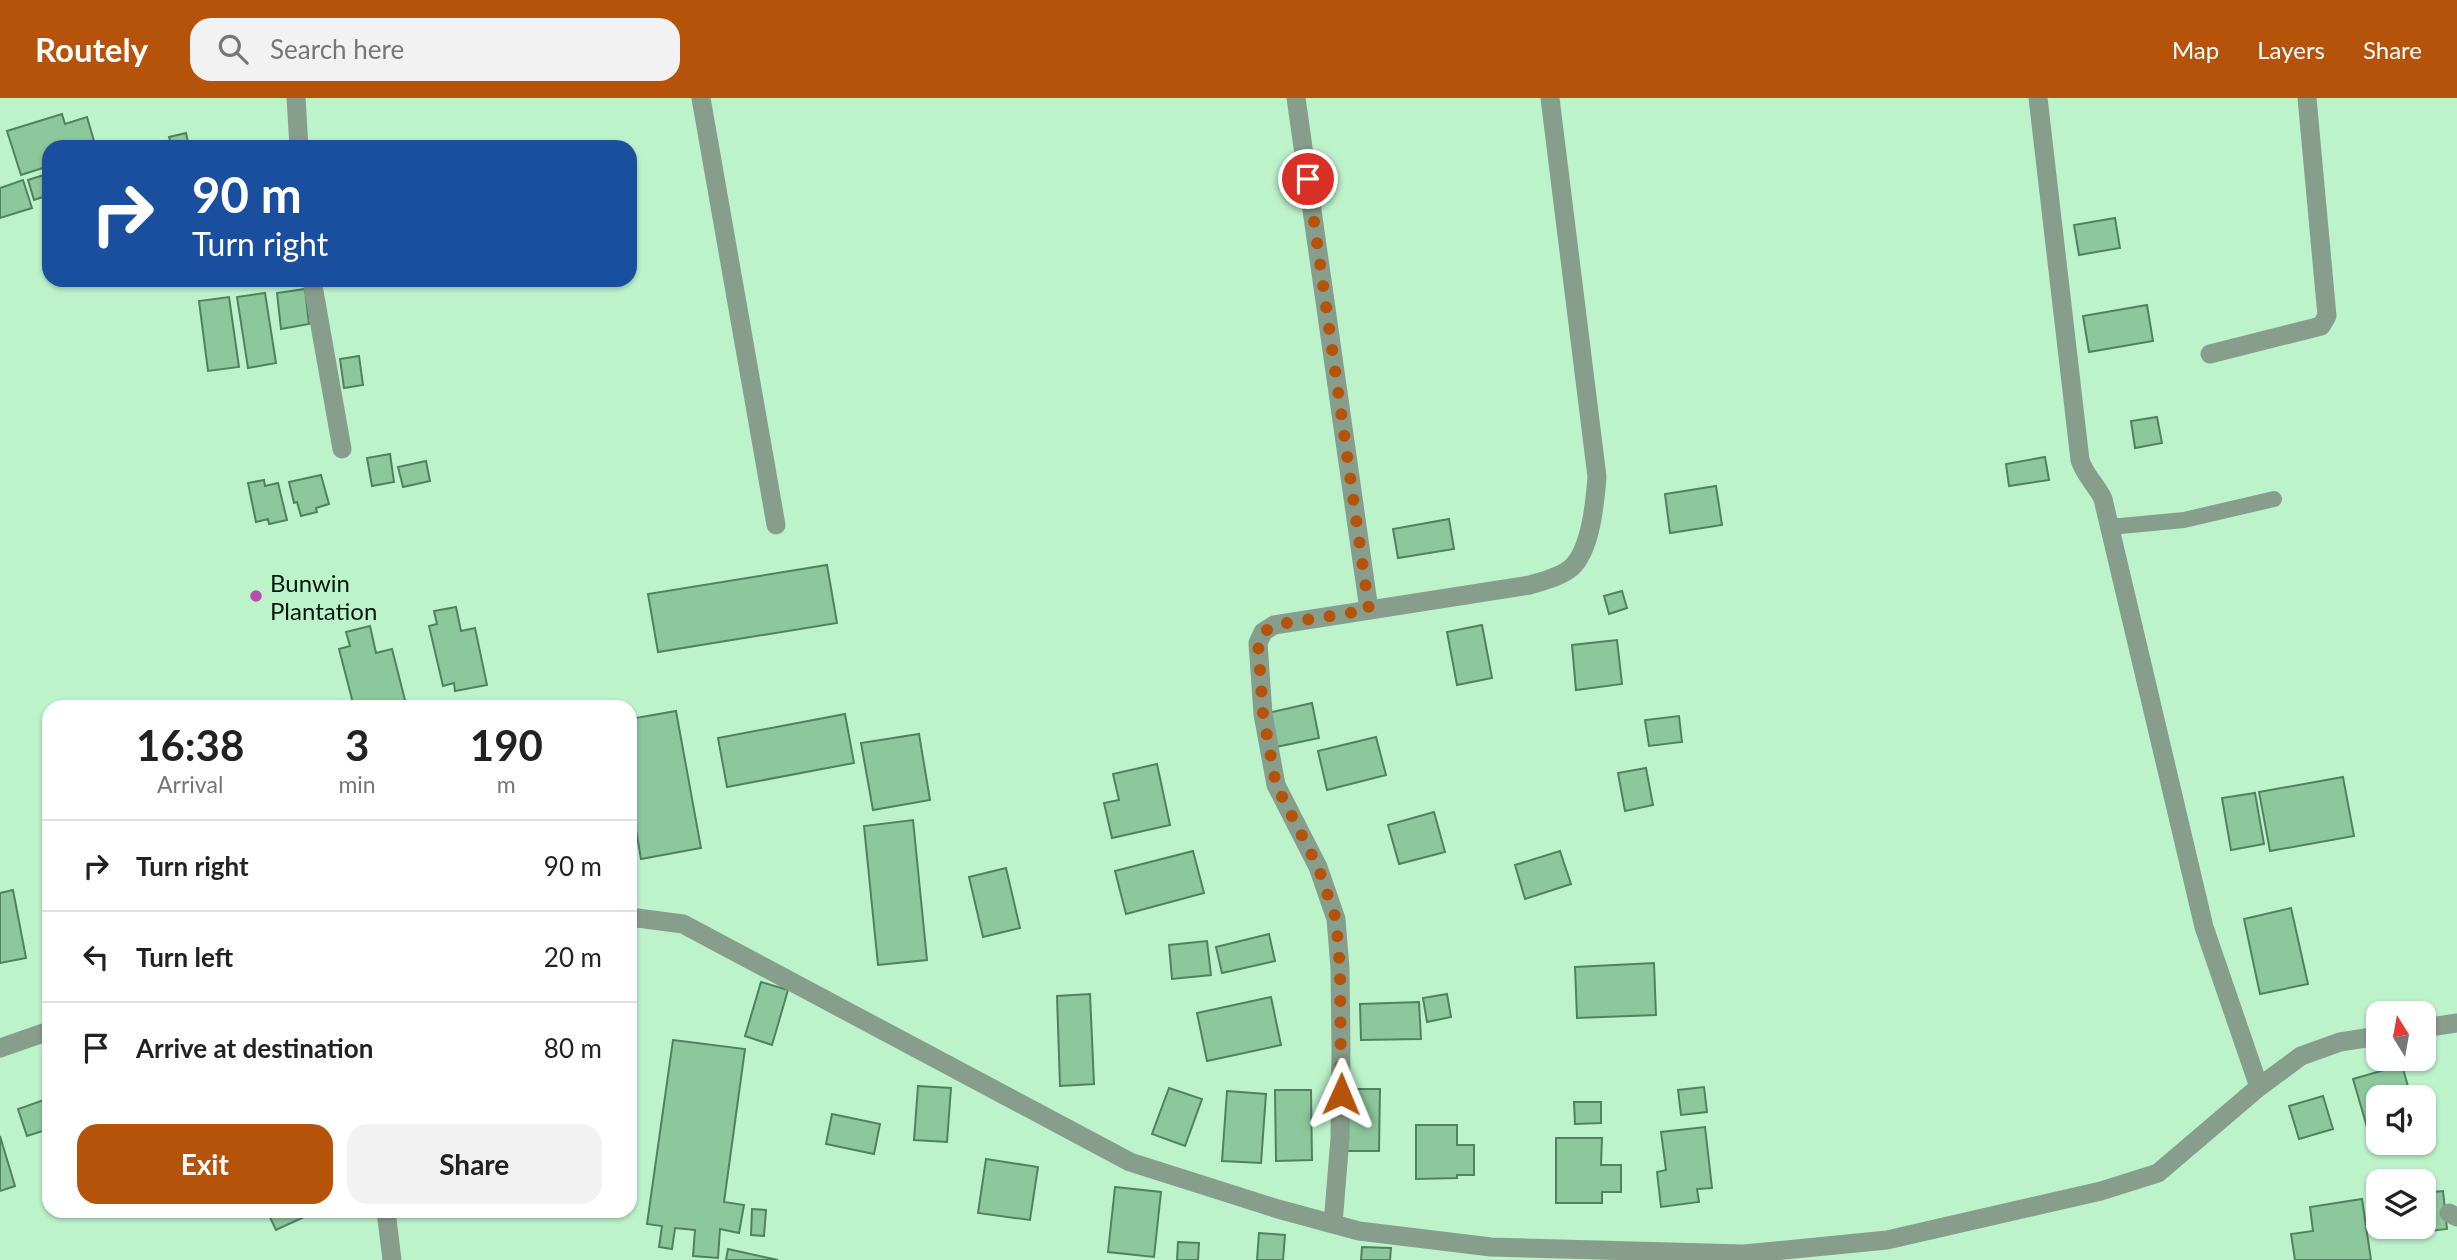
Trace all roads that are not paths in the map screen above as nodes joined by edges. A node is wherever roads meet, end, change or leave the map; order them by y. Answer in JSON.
{"nodes":[{"id":1,"x":296,"y":98,"type":"edge"},
{"id":2,"x":701,"y":98,"type":"edge"},
{"id":3,"x":1296,"y":98,"type":"edge"},
{"id":4,"x":1550,"y":98,"type":"edge"},
{"id":5,"x":2038,"y":98,"type":"edge"},
{"id":6,"x":2307,"y":98,"type":"edge"},
{"id":7,"x":299,"y":140,"type":"edge"},
{"id":8,"x":314,"y":287,"type":"edge"},
{"id":9,"x":2210,"y":354,"type":"dead end"},
{"id":10,"x":342,"y":449,"type":"dead end"},
{"id":11,"x":2274,"y":499,"type":"dead end"},
{"id":12,"x":776,"y":525,"type":"dead end"},
{"id":13,"x":2110,"y":527,"type":"junction"},
{"id":14,"x":1369,"y":610,"type":"junction"},
{"id":15,"x":637,"y":918,"type":"edge"},
{"id":16,"x":2457,"y":1023,"type":"edge"},
{"id":17,"x":2436,"y":1026,"type":"edge"},
{"id":18,"x":42,"y":1033,"type":"edge"},
{"id":19,"x":2366,"y":1038,"type":"edge"},
{"id":20,"x":0,"y":1048,"type":"edge"},
{"id":21,"x":2259,"y":1087,"type":"junction"},
{"id":22,"x":387,"y":1218,"type":"edge"},
{"id":23,"x":1333,"y":1224,"type":"junction"},
{"id":24,"x":1496,"y":1254,"type":"edge"},
{"id":25,"x":393,"y":1260,"type":"edge"}],
"edges":[{"from":1,"to":7,"type":"street"},
{"from":2,"to":12,"type":"street"},
{"from":3,"to":14,"type":"street"},
{"from":4,"to":14,"type":"street"},
{"from":5,"to":13,"type":"street"},
{"from":6,"to":9,"type":"street"},
{"from":8,"to":10,"type":"street"},
{"from":11,"to":13,"type":"lane"},
{"from":13,"to":21,"type":"street"},
{"from":14,"to":23,"type":"street"},
{"from":15,"to":23,"type":"street"},
{"from":16,"to":17,"type":"street"},
{"from":18,"to":20,"type":"street"},
{"from":19,"to":21,"type":"street"},
{"from":21,"to":24,"type":"street"},
{"from":22,"to":25,"type":"street"},
{"from":23,"to":24,"type":"street"}]}
